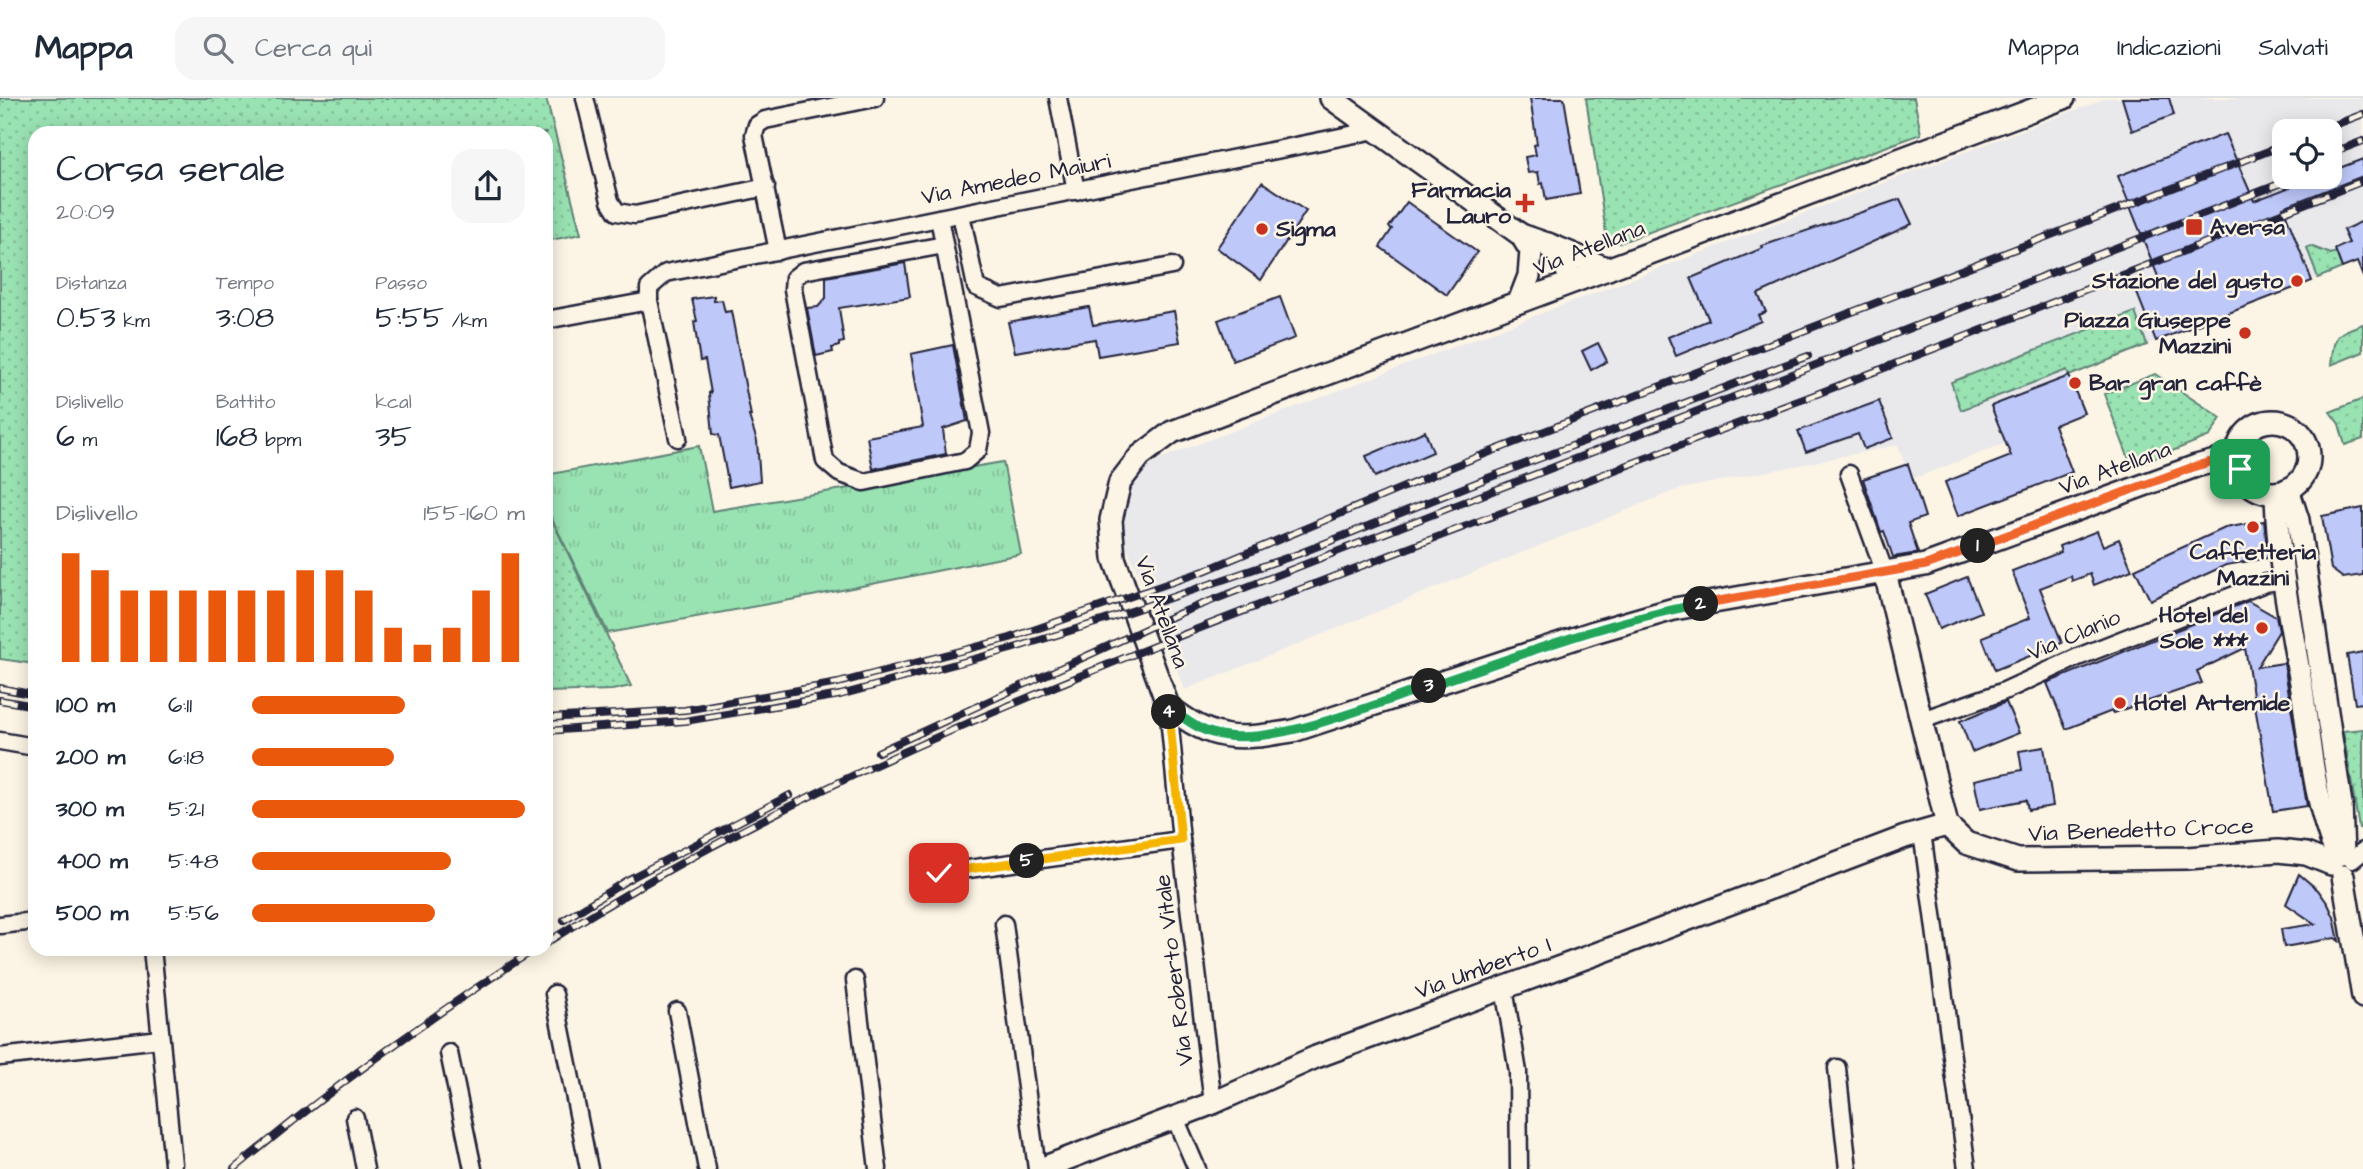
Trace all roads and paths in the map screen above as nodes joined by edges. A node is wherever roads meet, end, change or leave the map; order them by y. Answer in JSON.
{"nodes":[{"id":1,"x":585,"y":98,"type":"edge"},
{"id":2,"x":874,"y":98,"type":"edge"},
{"id":3,"x":1059,"y":98,"type":"edge"},
{"id":4,"x":1331,"y":98,"type":"edge"},
{"id":5,"x":2064,"y":98,"type":"edge"},
{"id":6,"x":1375,"y":130,"type":"junction"},
{"id":7,"x":766,"y":187,"type":"junction"},
{"id":8,"x":1076,"y":191,"type":"junction"},
{"id":9,"x":961,"y":214,"type":"junction"},
{"id":10,"x":939,"y":218,"type":"junction"},
{"id":11,"x":1533,"y":243,"type":"junction"},
{"id":12,"x":944,"y":245,"type":"junction"},
{"id":13,"x":778,"y":251,"type":"junction"},
{"id":14,"x":1172,"y":266,"type":"dead end"},
{"id":15,"x":1608,"y":269,"type":"junction"},
{"id":16,"x":1575,"y":281,"type":"junction"},
{"id":17,"x":1551,"y":290,"type":"junction"},
{"id":18,"x":649,"y":301,"type":"junction"},
{"id":19,"x":1519,"y":302,"type":"junction"},
{"id":20,"x":553,"y":319,"type":"edge"},
{"id":21,"x":678,"y":438,"type":"dead end"},
{"id":22,"x":2238,"y":459,"type":"junction"},
{"id":23,"x":1849,"y":474,"type":"dead end"},
{"id":24,"x":2282,"y":491,"type":"junction"},
{"id":25,"x":1885,"y":573,"type":"junction"},
{"id":26,"x":2284,"y":580,"type":"junction"},
{"id":27,"x":1168,"y":706,"type":"junction"},
{"id":28,"x":1922,"y":720,"type":"junction"},
{"id":29,"x":0,"y":741,"type":"edge"},
{"id":30,"x":28,"y":746,"type":"edge"},
{"id":31,"x":1947,"y":825,"type":"junction"},
{"id":32,"x":1922,"y":832,"type":"junction"},
{"id":33,"x":1181,"y":840,"type":"junction"},
{"id":34,"x":2345,"y":860,"type":"edge"},
{"id":35,"x":939,"y":873,"type":"dead end"},
{"id":36,"x":28,"y":922,"type":"edge"},
{"id":37,"x":1004,"y":924,"type":"dead end"},
{"id":38,"x":0,"y":925,"type":"edge"},
{"id":39,"x":153,"y":956,"type":"edge"},
{"id":40,"x":855,"y":981,"type":"dead end"},
{"id":41,"x":1504,"y":988,"type":"junction"},
{"id":42,"x":554,"y":994,"type":"dead end"},
{"id":43,"x":2363,"y":997,"type":"edge"},
{"id":44,"x":677,"y":1011,"type":"dead end"},
{"id":45,"x":160,"y":1039,"type":"junction"},
{"id":46,"x":449,"y":1053,"type":"dead end"},
{"id":47,"x":0,"y":1057,"type":"edge"},
{"id":48,"x":1837,"y":1068,"type":"dead end"},
{"id":49,"x":1213,"y":1103,"type":"junction"},
{"id":50,"x":355,"y":1118,"type":"dead end"},
{"id":51,"x":1175,"y":1118,"type":"junction"},
{"id":52,"x":173,"y":1164,"type":"dead end"},
{"id":53,"x":365,"y":1169,"type":"edge"},
{"id":54,"x":472,"y":1169,"type":"edge"},
{"id":55,"x":589,"y":1169,"type":"edge"},
{"id":56,"x":706,"y":1169,"type":"edge"},
{"id":57,"x":878,"y":1169,"type":"edge"},
{"id":58,"x":1039,"y":1169,"type":"edge"},
{"id":59,"x":1197,"y":1169,"type":"edge"},
{"id":60,"x":1519,"y":1169,"type":"edge"},
{"id":61,"x":1848,"y":1169,"type":"edge"},
{"id":62,"x":1967,"y":1169,"type":"edge"}],
"edges":[{"from":1,"to":7,"type":"street"},
{"from":2,"to":7,"type":"street"},
{"from":3,"to":8,"type":"street"},
{"from":4,"to":6,"type":"main road"},
{"from":5,"to":15,"type":"main road","name":"Via Atellana"},
{"from":6,"to":8,"type":"street","name":"Via Amedeo Maiuri"},
{"from":6,"to":11,"type":"main road"},
{"from":7,"to":13,"type":"street"},
{"from":8,"to":9,"type":"street","name":"Via Amedeo Maiuri"},
{"from":9,"to":10,"type":"street","name":"Via Amedeo Maiuri"},
{"from":9,"to":14,"type":"street"},
{"from":10,"to":12,"type":"street"},
{"from":10,"to":13,"type":"street","name":"Via Amedeo Maiuri"},
{"from":11,"to":15,"type":"main road"},
{"from":11,"to":16,"type":"main road"},
{"from":11,"to":17,"type":"main road"},
{"from":11,"to":19,"type":"main road"},
{"from":12,"to":12,"type":"street"},
{"from":13,"to":18,"type":"street","name":"Via Amedeo Maiuri"},
{"from":15,"to":16,"type":"main road","name":"Via Atellana"},
{"from":16,"to":17,"type":"main road","name":"Via Atellana"},
{"from":17,"to":19,"type":"main road","name":"Via Atellana"},
{"from":18,"to":20,"type":"street"},
{"from":18,"to":21,"type":"street"},
{"from":19,"to":27,"type":"main road","name":"Via Atellana"},
{"from":22,"to":24,"type":"main road"},
{"from":22,"to":24,"type":"main road"},
{"from":22,"to":25,"type":"main road","name":"Via Atellana"},
{"from":23,"to":25,"type":"street"},
{"from":24,"to":26,"type":"main road"},
{"from":24,"to":34,"type":"main road"},
{"from":25,"to":27,"type":"main road","name":"Via Atellana"},
{"from":25,"to":28,"type":"main road"},
{"from":26,"to":28,"type":"street","name":"Via Clanio"},
{"from":26,"to":34,"type":"main road"},
{"from":27,"to":33,"type":"street","name":"Via Roberto Vitale"},
{"from":28,"to":31,"type":"main road"},
{"from":29,"to":30,"type":"street"},
{"from":31,"to":32,"type":"main road","name":"Via Umberto I"},
{"from":31,"to":34,"type":"main road","name":"Via Benedetto Croce"},
{"from":32,"to":41,"type":"main road","name":"Via Umberto I"},
{"from":32,"to":62,"type":"street"},
{"from":33,"to":35,"type":"street"},
{"from":33,"to":49,"type":"street","name":"Via Roberto Vitale"},
{"from":34,"to":43,"type":"main road"},
{"from":36,"to":38,"type":"street"},
{"from":37,"to":58,"type":"street"},
{"from":39,"to":45,"type":"street"},
{"from":40,"to":57,"type":"street"},
{"from":41,"to":49,"type":"main road","name":"Via Umberto I"},
{"from":41,"to":60,"type":"street"},
{"from":42,"to":55,"type":"street"},
{"from":44,"to":56,"type":"street"},
{"from":45,"to":47,"type":"street"},
{"from":45,"to":52,"type":"street"},
{"from":46,"to":54,"type":"street"},
{"from":48,"to":61,"type":"street"},
{"from":49,"to":51,"type":"main road","name":"Via Umberto I"},
{"from":50,"to":53,"type":"street"},
{"from":51,"to":58,"type":"main road","name":"Via Umberto I"},
{"from":51,"to":59,"type":"street"}]}
